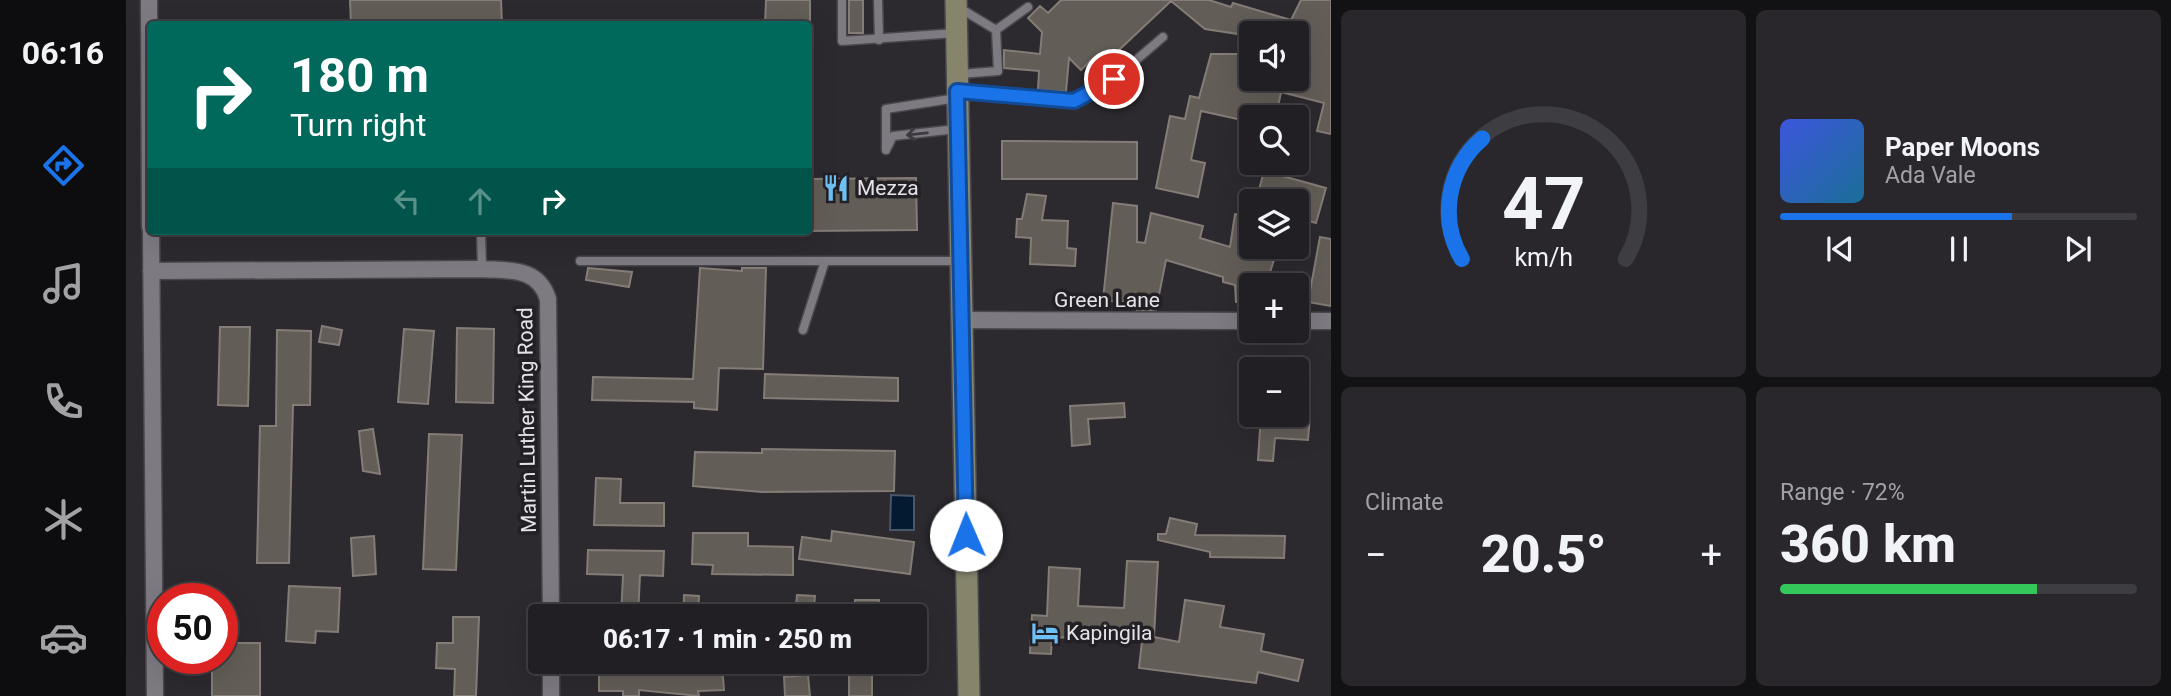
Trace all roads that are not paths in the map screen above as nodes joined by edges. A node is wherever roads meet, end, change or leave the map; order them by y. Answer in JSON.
{"nodes":[{"id":1,"x":149,"y":0,"type":"edge"},
{"id":2,"x":842,"y":0,"type":"edge"},
{"id":3,"x":878,"y":0,"type":"edge"},
{"id":4,"x":956,"y":3,"type":"edge"},
{"id":5,"x":1028,"y":7,"type":"dead end"},
{"id":6,"x":149,"y":21,"type":"edge"},
{"id":7,"x":996,"y":30,"type":"junction"},
{"id":8,"x":956,"y":33,"type":"junction"},
{"id":9,"x":1163,"y":37,"type":"dead end"},
{"id":10,"x":879,"y":40,"type":"junction"},
{"id":11,"x":956,"y":88,"type":"junction"},
{"id":12,"x":957,"y":129,"type":"junction"},
{"id":13,"x":150,"y":235,"type":"edge"},
{"id":14,"x":481,"y":235,"type":"edge"},
{"id":15,"x":580,"y":261,"type":"dead end"},
{"id":16,"x":825,"y":261,"type":"junction"},
{"id":17,"x":959,"y":261,"type":"junction"},
{"id":18,"x":482,"y":269,"type":"junction"},
{"id":19,"x":151,"y":271,"type":"junction"},
{"id":20,"x":963,"y":320,"type":"junction"},
{"id":21,"x":1239,"y":321,"type":"edge"},
{"id":22,"x":1309,"y":321,"type":"edge"},
{"id":23,"x":1331,"y":321,"type":"edge"},
{"id":24,"x":803,"y":330,"type":"dead end"},
{"id":25,"x":551,"y":604,"type":"edge"},
{"id":26,"x":551,"y":674,"type":"edge"},
{"id":27,"x":155,"y":696,"type":"edge"},
{"id":28,"x":551,"y":696,"type":"edge"},
{"id":29,"x":969,"y":696,"type":"edge"}],
"edges":[{"from":1,"to":6,"type":"street"},
{"from":2,"to":10,"type":"lane"},
{"from":3,"to":10,"type":"lane"},
{"from":4,"to":7,"type":"lane"},
{"from":4,"to":8,"type":"main road"},
{"from":5,"to":7,"type":"lane"},
{"from":7,"to":11,"type":"lane"},
{"from":8,"to":10,"type":"lane"},
{"from":8,"to":11,"type":"main road"},
{"from":9,"to":11,"type":"lane"},
{"from":11,"to":12,"type":"main road"},
{"from":12,"to":11,"type":"lane","one_way":true},
{"from":12,"to":17,"type":"main road"},
{"from":13,"to":19,"type":"street"},
{"from":14,"to":18,"type":"lane"},
{"from":15,"to":16,"type":"lane"},
{"from":16,"to":17,"type":"lane"},
{"from":16,"to":24,"type":"lane"},
{"from":17,"to":20,"type":"main road"},
{"from":18,"to":19,"type":"street","name":"Martin Luther King Road"},
{"from":18,"to":25,"type":"street","name":"Martin Luther King Road"},
{"from":19,"to":27,"type":"street"},
{"from":20,"to":21,"type":"street","name":"Green Lane"},
{"from":20,"to":29,"type":"main road"},
{"from":22,"to":23,"type":"street"},
{"from":26,"to":28,"type":"street"}]}
